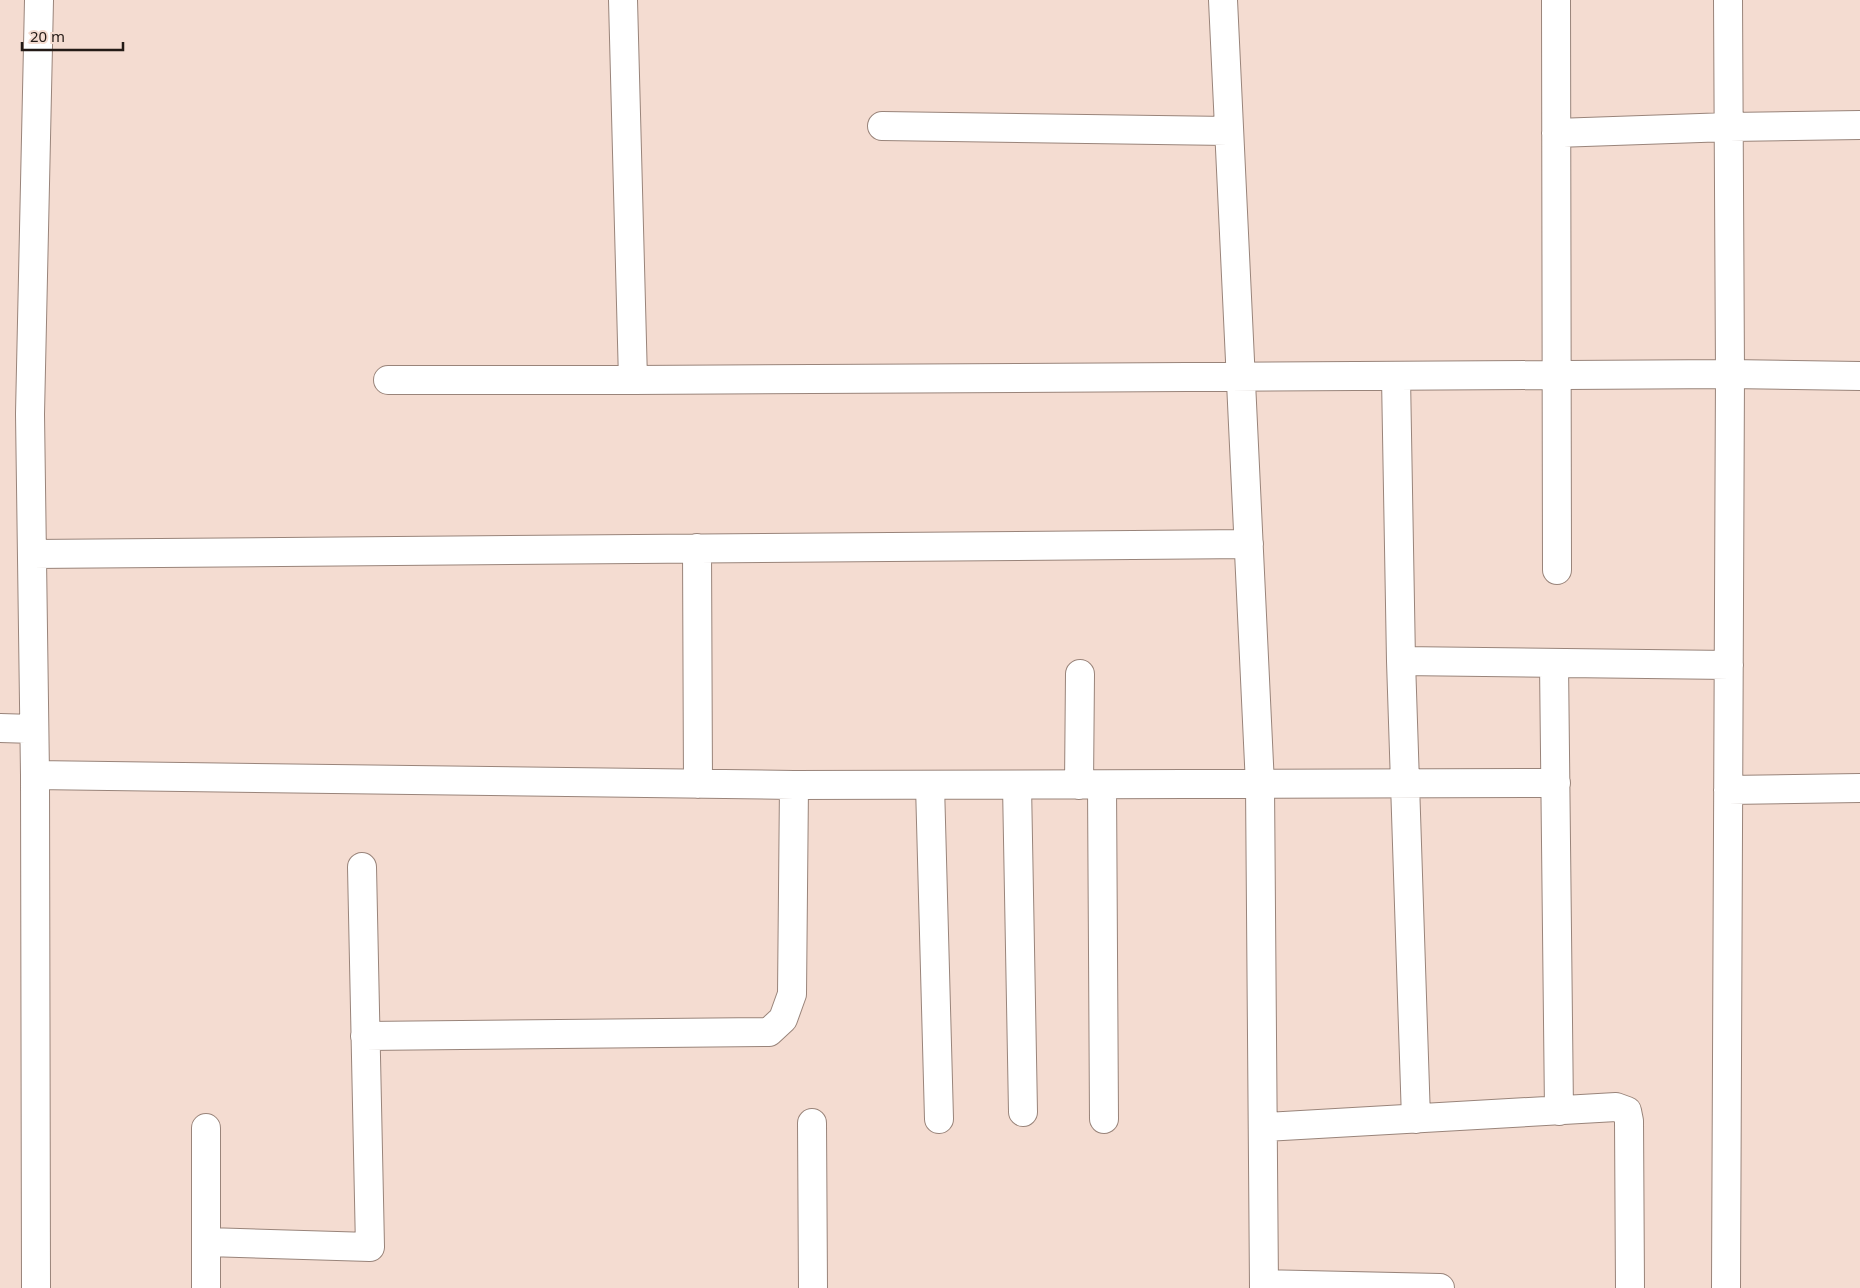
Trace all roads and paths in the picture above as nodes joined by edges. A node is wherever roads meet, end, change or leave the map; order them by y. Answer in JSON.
{"nodes":[{"id":1,"x":39,"y":0,"type":"edge"},
{"id":2,"x":624,"y":0,"type":"edge"},
{"id":3,"x":1223,"y":0,"type":"edge"},
{"id":4,"x":1556,"y":0,"type":"edge"},
{"id":5,"x":1728,"y":0,"type":"edge"},
{"id":6,"x":1860,"y":125,"type":"edge"},
{"id":7,"x":882,"y":126,"type":"dead end"},
{"id":8,"x":1729,"y":127,"type":"junction"},
{"id":9,"x":1228,"y":131,"type":"junction"},
{"id":10,"x":1556,"y":133,"type":"junction"},
{"id":11,"x":1730,"y":374,"type":"junction"},
{"id":12,"x":1557,"y":375,"type":"junction"},
{"id":13,"x":1396,"y":376,"type":"junction"},
{"id":14,"x":1860,"y":376,"type":"edge"},
{"id":15,"x":1241,"y":377,"type":"junction"},
{"id":16,"x":388,"y":380,"type":"dead end"},
{"id":17,"x":633,"y":380,"type":"junction"},
{"id":18,"x":1249,"y":544,"type":"junction"},
{"id":19,"x":697,"y":548,"type":"junction"},
{"id":20,"x":32,"y":554,"type":"junction"},
{"id":21,"x":1557,"y":570,"type":"dead end"},
{"id":22,"x":1401,"y":661,"type":"junction"},
{"id":23,"x":1554,"y":663,"type":"junction"},
{"id":24,"x":1729,"y":665,"type":"junction"},
{"id":25,"x":1080,"y":674,"type":"dead end"},
{"id":26,"x":0,"y":728,"type":"edge"},
{"id":27,"x":34,"y":728,"type":"junction"},
{"id":28,"x":35,"y":775,"type":"junction"},
{"id":29,"x":1556,"y":783,"type":"junction"},
{"id":30,"x":698,"y":784,"type":"junction"},
{"id":31,"x":1017,"y":784,"type":"junction"},
{"id":32,"x":1260,"y":784,"type":"junction"},
{"id":33,"x":930,"y":785,"type":"junction"},
{"id":34,"x":1091,"y":785,"type":"junction"},
{"id":35,"x":1406,"y":785,"type":"junction"},
{"id":36,"x":794,"y":786,"type":"junction"},
{"id":37,"x":1860,"y":788,"type":"edge"},
{"id":38,"x":1728,"y":790,"type":"junction"},
{"id":39,"x":362,"y":867,"type":"dead end"},
{"id":40,"x":366,"y":1036,"type":"junction"},
{"id":41,"x":1559,"y":1111,"type":"junction"},
{"id":42,"x":1023,"y":1112,"type":"dead end"},
{"id":43,"x":1416,"y":1118,"type":"junction"},
{"id":44,"x":939,"y":1119,"type":"dead end"},
{"id":45,"x":1104,"y":1119,"type":"dead end"},
{"id":46,"x":812,"y":1123,"type":"dead end"},
{"id":47,"x":1264,"y":1127,"type":"junction"},
{"id":48,"x":206,"y":1128,"type":"dead end"},
{"id":49,"x":207,"y":1242,"type":"junction"},
{"id":50,"x":1264,"y":1286,"type":"edge"},
{"id":51,"x":36,"y":1288,"type":"edge"},
{"id":52,"x":206,"y":1288,"type":"edge"},
{"id":53,"x":813,"y":1288,"type":"edge"},
{"id":54,"x":1440,"y":1288,"type":"edge"},
{"id":55,"x":1630,"y":1288,"type":"edge"},
{"id":56,"x":1726,"y":1288,"type":"edge"}],
"edges":[{"from":1,"to":20,"type":"street"},
{"from":2,"to":17,"type":"street"},
{"from":3,"to":9,"type":"street"},
{"from":4,"to":10,"type":"street"},
{"from":5,"to":8,"type":"street"},
{"from":6,"to":8,"type":"street"},
{"from":7,"to":9,"type":"street"},
{"from":8,"to":10,"type":"street"},
{"from":8,"to":11,"type":"street"},
{"from":9,"to":15,"type":"street"},
{"from":10,"to":12,"type":"street"},
{"from":11,"to":12,"type":"street"},
{"from":11,"to":14,"type":"street"},
{"from":11,"to":24,"type":"street"},
{"from":12,"to":13,"type":"street"},
{"from":12,"to":21,"type":"street"},
{"from":13,"to":15,"type":"street"},
{"from":13,"to":22,"type":"street"},
{"from":15,"to":17,"type":"street"},
{"from":15,"to":18,"type":"street"},
{"from":16,"to":17,"type":"street"},
{"from":18,"to":19,"type":"street"},
{"from":18,"to":32,"type":"street"},
{"from":19,"to":20,"type":"street"},
{"from":19,"to":30,"type":"street"},
{"from":20,"to":27,"type":"street"},
{"from":22,"to":23,"type":"street"},
{"from":22,"to":35,"type":"street"},
{"from":23,"to":24,"type":"street"},
{"from":23,"to":29,"type":"street"},
{"from":24,"to":38,"type":"street"},
{"from":25,"to":34,"type":"street"},
{"from":26,"to":27,"type":"street"},
{"from":27,"to":28,"type":"street"},
{"from":28,"to":30,"type":"street"},
{"from":28,"to":51,"type":"street"},
{"from":29,"to":35,"type":"street"},
{"from":29,"to":41,"type":"street"},
{"from":30,"to":36,"type":"street"},
{"from":31,"to":33,"type":"street"},
{"from":31,"to":34,"type":"street"},
{"from":31,"to":42,"type":"street"},
{"from":32,"to":34,"type":"street"},
{"from":32,"to":35,"type":"street"},
{"from":32,"to":47,"type":"street"},
{"from":33,"to":36,"type":"street"},
{"from":33,"to":44,"type":"street"},
{"from":34,"to":45,"type":"street"},
{"from":35,"to":43,"type":"street"},
{"from":36,"to":40,"type":"street"},
{"from":37,"to":38,"type":"street"},
{"from":38,"to":56,"type":"street"},
{"from":39,"to":40,"type":"street"},
{"from":40,"to":49,"type":"street"},
{"from":41,"to":43,"type":"street"},
{"from":41,"to":55,"type":"street"},
{"from":43,"to":47,"type":"street"},
{"from":46,"to":53,"type":"street"},
{"from":47,"to":50,"type":"street"},
{"from":48,"to":49,"type":"street"},
{"from":49,"to":52,"type":"street"},
{"from":50,"to":54,"type":"street"}]}
